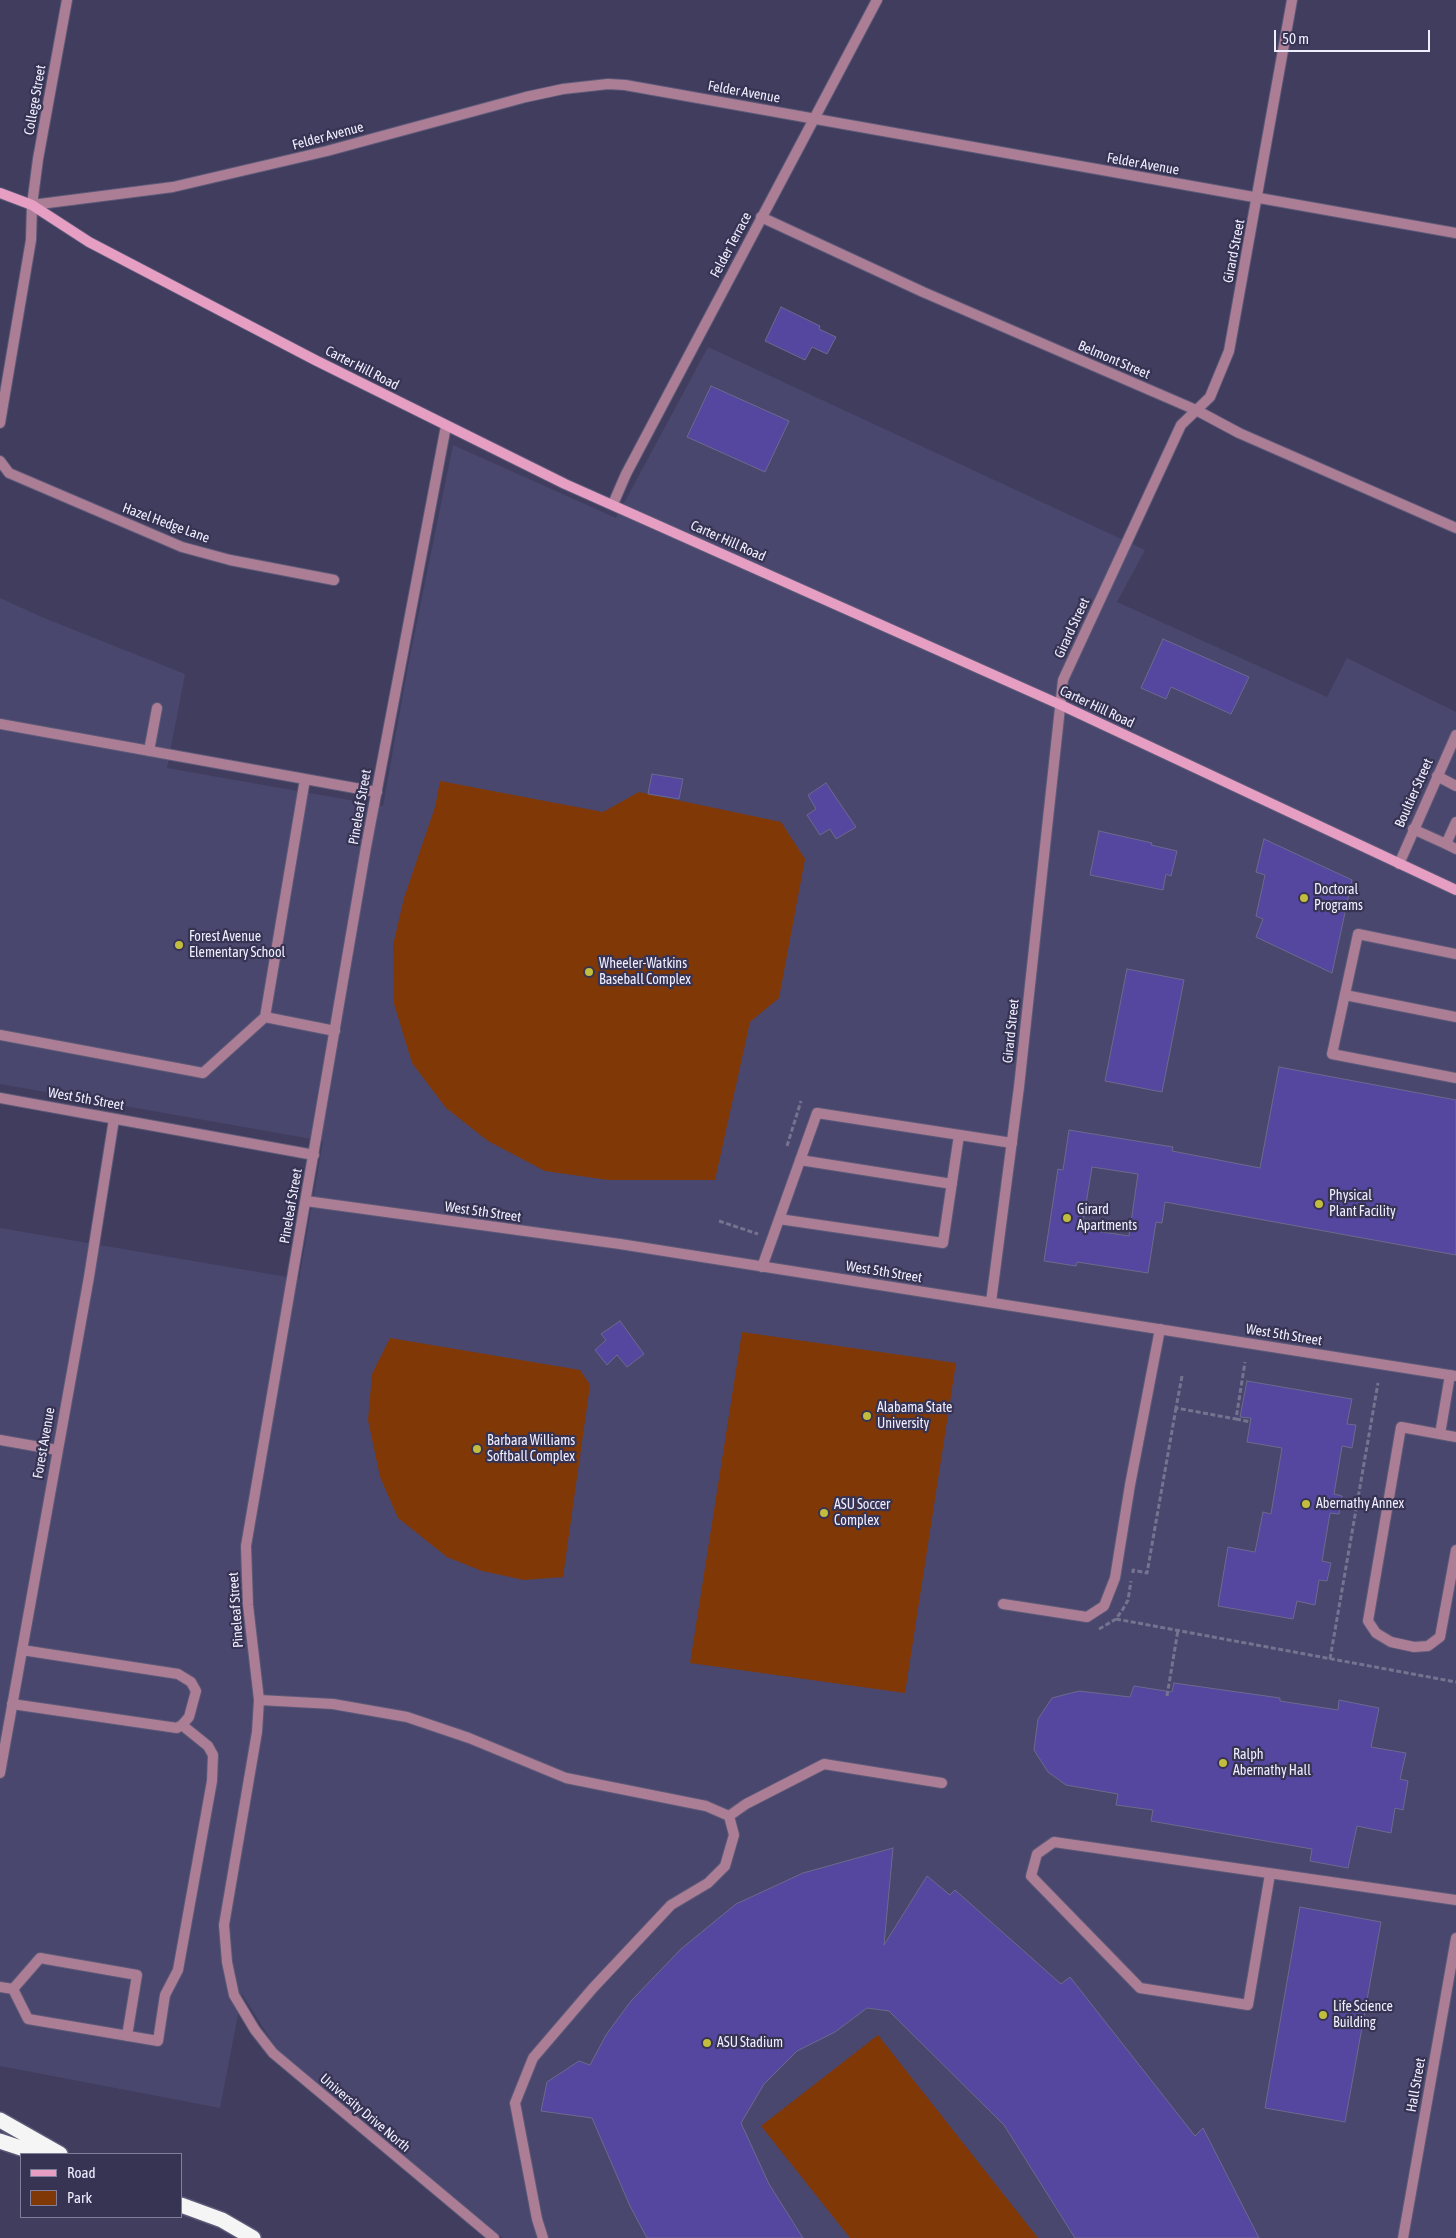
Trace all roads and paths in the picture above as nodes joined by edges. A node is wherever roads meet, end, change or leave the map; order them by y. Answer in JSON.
{"nodes":[{"id":1,"x":67,"y":0,"type":"edge"},
{"id":2,"x":877,"y":0,"type":"edge"},
{"id":3,"x":1292,"y":0,"type":"edge"},
{"id":4,"x":813,"y":119,"type":"junction"},
{"id":5,"x":0,"y":193,"type":"edge"},
{"id":6,"x":1258,"y":198,"type":"junction"},
{"id":7,"x":32,"y":205,"type":"junction"},
{"id":8,"x":761,"y":217,"type":"junction"},
{"id":9,"x":1456,"y":233,"type":"edge"},
{"id":10,"x":1196,"y":410,"type":"junction"},
{"id":11,"x":0,"y":423,"type":"edge"},
{"id":12,"x":446,"y":426,"type":"junction"},
{"id":13,"x":0,"y":461,"type":"edge"},
{"id":14,"x":613,"y":504,"type":"junction"},
{"id":15,"x":1456,"y":528,"type":"edge"},
{"id":16,"x":334,"y":580,"type":"dead end"},
{"id":17,"x":1061,"y":705,"type":"junction"},
{"id":18,"x":157,"y":708,"type":"dead end"},
{"id":19,"x":0,"y":724,"type":"edge"},
{"id":20,"x":1456,"y":735,"type":"edge"},
{"id":21,"x":149,"y":751,"type":"junction"},
{"id":22,"x":1437,"y":776,"type":"junction"},
{"id":23,"x":305,"y":779,"type":"junction"},
{"id":24,"x":1456,"y":786,"type":"edge"},
{"id":25,"x":376,"y":792,"type":"junction"},
{"id":26,"x":1456,"y":822,"type":"edge"},
{"id":27,"x":1413,"y":829,"type":"junction"},
{"id":28,"x":1446,"y":844,"type":"junction"},
{"id":29,"x":1456,"y":848,"type":"edge"},
{"id":30,"x":1399,"y":864,"type":"junction"},
{"id":31,"x":1456,"y":890,"type":"edge"},
{"id":32,"x":1456,"y":954,"type":"edge"},
{"id":33,"x":1345,"y":995,"type":"junction"},
{"id":34,"x":265,"y":1017,"type":"junction"},
{"id":35,"x":1456,"y":1017,"type":"edge"},
{"id":36,"x":335,"y":1031,"type":"junction"},
{"id":37,"x":0,"y":1035,"type":"edge"},
{"id":38,"x":1456,"y":1078,"type":"edge"},
{"id":39,"x":0,"y":1098,"type":"edge"},
{"id":40,"x":801,"y":1101,"type":"dead end"},
{"id":41,"x":114,"y":1119,"type":"junction"},
{"id":42,"x":959,"y":1135,"type":"junction"},
{"id":43,"x":1012,"y":1143,"type":"junction"},
{"id":44,"x":786,"y":1148,"type":"dead end"},
{"id":45,"x":314,"y":1155,"type":"junction"},
{"id":46,"x":800,"y":1160,"type":"junction"},
{"id":47,"x":952,"y":1184,"type":"junction"},
{"id":48,"x":306,"y":1201,"type":"junction"},
{"id":49,"x":779,"y":1219,"type":"junction"},
{"id":50,"x":719,"y":1221,"type":"dead end"},
{"id":51,"x":762,"y":1225,"type":"dead end"},
{"id":52,"x":762,"y":1267,"type":"junction"},
{"id":53,"x":991,"y":1302,"type":"junction"},
{"id":54,"x":1160,"y":1329,"type":"junction"},
{"id":55,"x":1245,"y":1362,"type":"dead end"},
{"id":56,"x":1453,"y":1375,"type":"edge"},
{"id":57,"x":1182,"y":1376,"type":"dead end"},
{"id":58,"x":1378,"y":1383,"type":"dead end"},
{"id":59,"x":1236,"y":1419,"type":"junction"},
{"id":60,"x":1251,"y":1422,"type":"dead end"},
{"id":61,"x":1440,"y":1434,"type":"junction"},
{"id":62,"x":1456,"y":1437,"type":"edge"},
{"id":63,"x":0,"y":1440,"type":"edge"},
{"id":64,"x":57,"y":1450,"type":"junction"},
{"id":65,"x":1456,"y":1550,"type":"edge"},
{"id":66,"x":1003,"y":1604,"type":"dead end"},
{"id":67,"x":1116,"y":1619,"type":"dead end"},
{"id":68,"x":1178,"y":1630,"type":"junction"},
{"id":69,"x":22,"y":1650,"type":"junction"},
{"id":70,"x":1330,"y":1659,"type":"junction"},
{"id":71,"x":1456,"y":1682,"type":"edge"},
{"id":72,"x":1167,"y":1696,"type":"dead end"},
{"id":73,"x":259,"y":1700,"type":"junction"},
{"id":74,"x":12,"y":1704,"type":"junction"},
{"id":75,"x":182,"y":1725,"type":"junction"},
{"id":76,"x":0,"y":1772,"type":"edge"},
{"id":77,"x":942,"y":1783,"type":"dead end"},
{"id":78,"x":729,"y":1816,"type":"junction"},
{"id":79,"x":1270,"y":1874,"type":"junction"},
{"id":80,"x":1456,"y":1900,"type":"edge"},
{"id":81,"x":1456,"y":1938,"type":"edge"},
{"id":82,"x":0,"y":1987,"type":"edge"},
{"id":83,"x":14,"y":1989,"type":"junction"},
{"id":84,"x":234,"y":1995,"type":"joint"},
{"id":85,"x":127,"y":2036,"type":"junction"},
{"id":86,"x":0,"y":2120,"type":"edge"},
{"id":87,"x":0,"y":2142,"type":"edge"},
{"id":88,"x":36,"y":2153,"type":"edge"},
{"id":89,"x":58,"y":2153,"type":"edge"},
{"id":90,"x":182,"y":2205,"type":"edge"},
{"id":91,"x":253,"y":2238,"type":"edge"},
{"id":92,"x":494,"y":2238,"type":"edge"},
{"id":93,"x":543,"y":2238,"type":"edge"},
{"id":94,"x":1403,"y":2238,"type":"edge"}],
"edges":[{"from":1,"to":7,"type":"street","name":"College Street"},
{"from":2,"to":4,"type":"street","name":"Felder Terrace"},
{"from":3,"to":6,"type":"street","name":"Girard Street"},
{"from":4,"to":6,"type":"street","name":"Felder Avenue"},
{"from":4,"to":7,"type":"street","name":"Felder Avenue"},
{"from":4,"to":8,"type":"street","name":"Felder Terrace"},
{"from":5,"to":7,"type":"main road","name":"Carter Hill Road"},
{"from":6,"to":9,"type":"street","name":"Felder Avenue"},
{"from":6,"to":10,"type":"street","name":"Girard Street"},
{"from":7,"to":11,"type":"street"},
{"from":7,"to":12,"type":"main road","name":"Carter Hill Road"},
{"from":8,"to":10,"type":"street","name":"Belmont Street"},
{"from":8,"to":14,"type":"street","name":"Felder Terrace"},
{"from":10,"to":15,"type":"street","name":"Belmont Street"},
{"from":10,"to":17,"type":"street","name":"Girard Street"},
{"from":12,"to":14,"type":"main road","name":"Carter Hill Road"},
{"from":12,"to":25,"type":"street","name":"Pineleaf Street"},
{"from":13,"to":16,"type":"street","name":"Hazel Hedge Lane"},
{"from":14,"to":17,"type":"main road","name":"Carter Hill Road"},
{"from":17,"to":30,"type":"main road","name":"Carter Hill Road"},
{"from":17,"to":43,"type":"street","name":"Girard Street"},
{"from":18,"to":21,"type":"street"},
{"from":19,"to":21,"type":"street"},
{"from":20,"to":22,"type":"street","name":"Boultier Street"},
{"from":21,"to":23,"type":"street"},
{"from":22,"to":24,"type":"street"},
{"from":22,"to":27,"type":"street","name":"Boultier Street"},
{"from":23,"to":25,"type":"street"},
{"from":23,"to":34,"type":"street"},
{"from":25,"to":36,"type":"street","name":"Pineleaf Street"},
{"from":26,"to":28,"type":"street"},
{"from":27,"to":28,"type":"street"},
{"from":27,"to":30,"type":"street","name":"Boultier Street"},
{"from":28,"to":29,"type":"street"},
{"from":30,"to":31,"type":"main road","name":"Carter Hill Road"},
{"from":32,"to":33,"type":"street"},
{"from":33,"to":35,"type":"street"},
{"from":33,"to":38,"type":"street"},
{"from":34,"to":36,"type":"street"},
{"from":34,"to":37,"type":"street"},
{"from":36,"to":45,"type":"street","name":"Pineleaf Street"},
{"from":39,"to":41,"type":"street","name":"West 5th Street"},
{"from":40,"to":44,"type":"path"},
{"from":41,"to":45,"type":"street","name":"West 5th Street"},
{"from":41,"to":64,"type":"street","name":"Forest Avenue"},
{"from":42,"to":43,"type":"street"},
{"from":42,"to":46,"type":"street"},
{"from":42,"to":47,"type":"street"},
{"from":43,"to":53,"type":"street","name":"Girard Street"},
{"from":45,"to":48,"type":"street","name":"Pineleaf Street"},
{"from":46,"to":47,"type":"street"},
{"from":46,"to":49,"type":"street"},
{"from":47,"to":49,"type":"street"},
{"from":48,"to":52,"type":"street","name":"West 5th Street"},
{"from":48,"to":73,"type":"street","name":"Pineleaf Street"},
{"from":49,"to":52,"type":"street"},
{"from":50,"to":51,"type":"path"},
{"from":52,"to":53,"type":"street","name":"West 5th Street"},
{"from":53,"to":54,"type":"street","name":"West 5th Street"},
{"from":54,"to":56,"type":"street","name":"West 5th Street"},
{"from":54,"to":66,"type":"street"},
{"from":55,"to":59,"type":"path"},
{"from":56,"to":61,"type":"street"},
{"from":57,"to":59,"type":"path"},
{"from":58,"to":70,"type":"path"},
{"from":59,"to":60,"type":"path"},
{"from":61,"to":62,"type":"street"},
{"from":61,"to":65,"type":"street"},
{"from":63,"to":64,"type":"street"},
{"from":64,"to":69,"type":"street","name":"Forest Avenue"},
{"from":67,"to":68,"type":"path"},
{"from":68,"to":70,"type":"path"},
{"from":68,"to":72,"type":"path"},
{"from":69,"to":74,"type":"street","name":"Forest Avenue"},
{"from":69,"to":75,"type":"street"},
{"from":70,"to":71,"type":"path"},
{"from":73,"to":78,"type":"street"},
{"from":73,"to":84,"type":"street","name":"Pineleaf Street"},
{"from":74,"to":75,"type":"street"},
{"from":74,"to":76,"type":"street","name":"Forest Avenue"},
{"from":75,"to":85,"type":"street"},
{"from":77,"to":78,"type":"street"},
{"from":78,"to":93,"type":"street"},
{"from":79,"to":79,"type":"street"},
{"from":79,"to":80,"type":"street"},
{"from":81,"to":94,"type":"street","name":"Hall Street"},
{"from":82,"to":83,"type":"street"},
{"from":83,"to":85,"type":"street"},
{"from":83,"to":85,"type":"street"},
{"from":84,"to":92,"type":"street","name":"University Drive North"},
{"from":86,"to":89,"type":"highway"},
{"from":87,"to":88,"type":"highway"},
{"from":90,"to":91,"type":"highway"}]}
